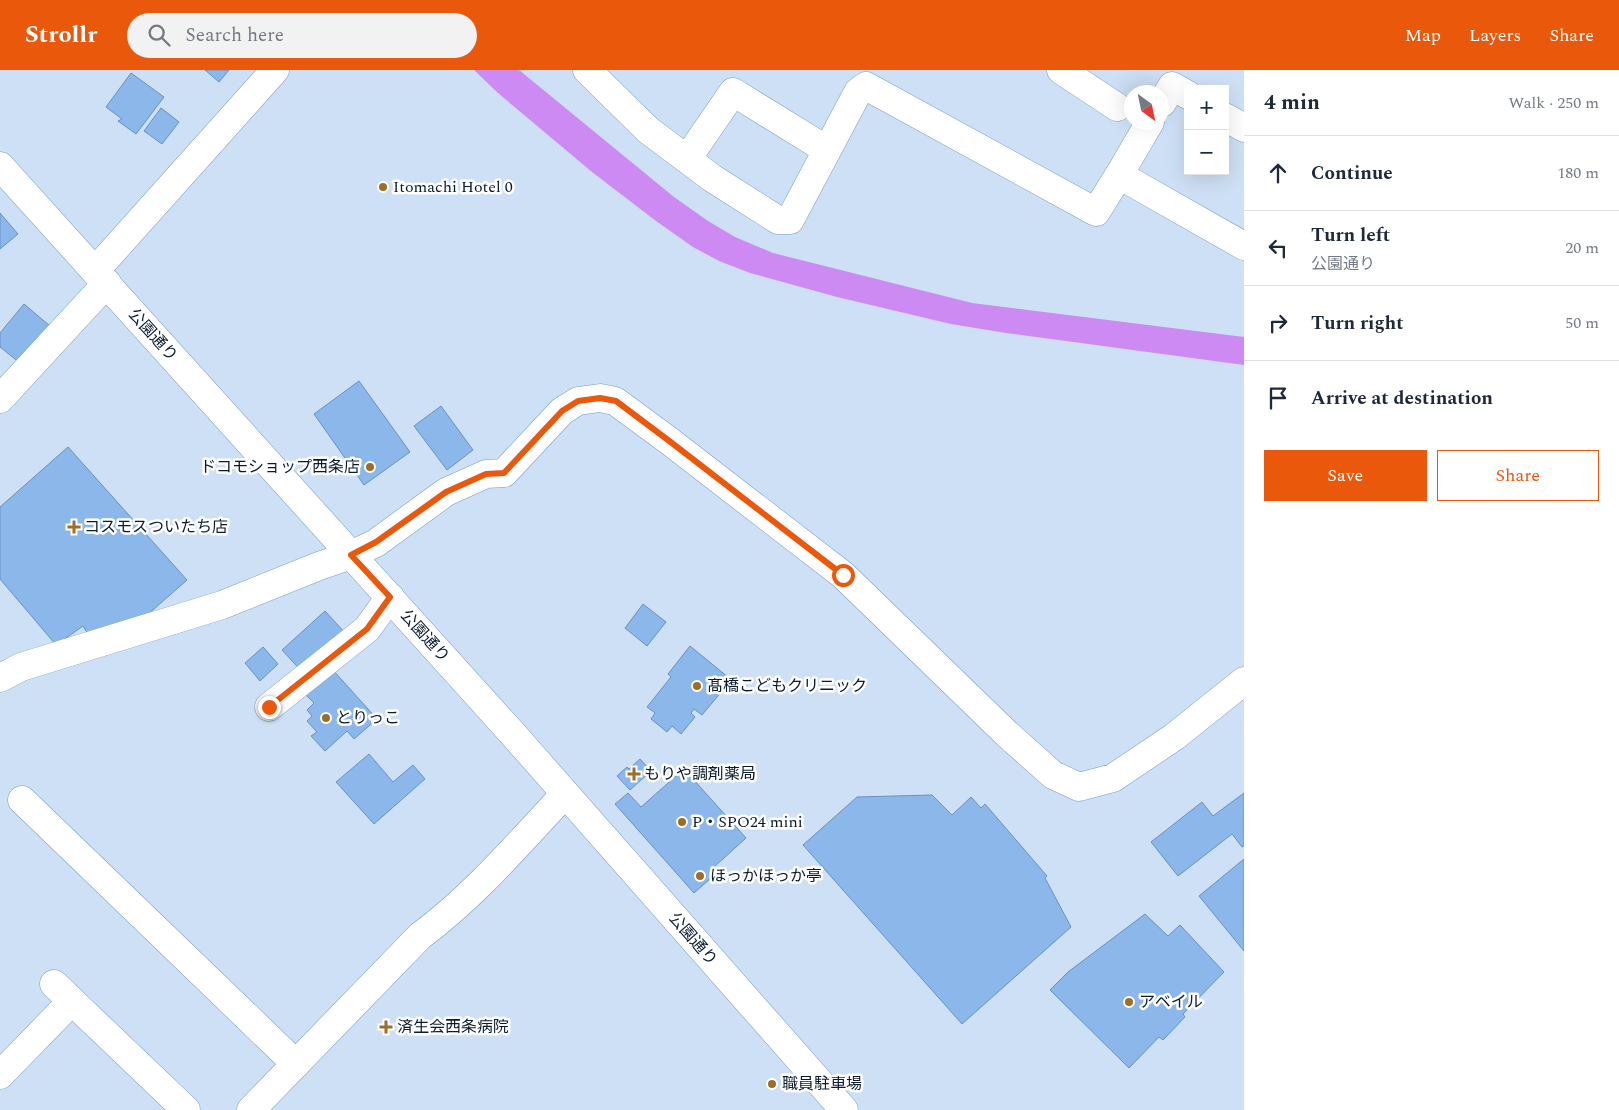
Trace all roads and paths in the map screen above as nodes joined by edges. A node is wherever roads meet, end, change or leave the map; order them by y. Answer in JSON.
{"nodes":[{"id":1,"x":275,"y":70,"type":"edge"},
{"id":2,"x":587,"y":70,"type":"edge"},
{"id":3,"x":1062,"y":70,"type":"edge"},
{"id":4,"x":863,"y":81,"type":"edge"},
{"id":5,"x":1117,"y":107,"type":"dead end"},
{"id":6,"x":1229,"y":119,"type":"edge"},
{"id":7,"x":1244,"y":128,"type":"edge"},
{"id":8,"x":1145,"y":130,"type":"edge"},
{"id":9,"x":827,"y":150,"type":"junction"},
{"id":10,"x":687,"y":159,"type":"junction"},
{"id":11,"x":0,"y":166,"type":"edge"},
{"id":12,"x":1119,"y":175,"type":"junction"},
{"id":13,"x":1244,"y":246,"type":"edge"},
{"id":14,"x":101,"y":277,"type":"junction"},
{"id":15,"x":0,"y":399,"type":"edge"},
{"id":16,"x":351,"y":555,"type":"junction"},
{"id":17,"x":390,"y":597,"type":"junction"},
{"id":18,"x":0,"y":678,"type":"edge"},
{"id":19,"x":1244,"y":681,"type":"edge"},
{"id":20,"x":269,"y":707,"type":"dead end"},
{"id":21,"x":566,"y":794,"type":"junction"},
{"id":22,"x":22,"y":800,"type":"dead end"},
{"id":23,"x":296,"y":1064,"type":"junction"},
{"id":24,"x":0,"y":1075,"type":"edge"},
{"id":25,"x":186,"y":1110,"type":"edge"},
{"id":26,"x":251,"y":1110,"type":"edge"},
{"id":27,"x":844,"y":1110,"type":"edge"}],
"edges":[{"from":1,"to":14,"type":"street"},
{"from":2,"to":10,"type":"street"},
{"from":3,"to":5,"type":"street"},
{"from":4,"to":9,"type":"street"},
{"from":4,"to":12,"type":"street"},
{"from":6,"to":7,"type":"street"},
{"from":8,"to":12,"type":"street"},
{"from":9,"to":10,"type":"street"},
{"from":9,"to":10,"type":"street"},
{"from":11,"to":14,"type":"street","name":"公園通り"},
{"from":12,"to":13,"type":"street"},
{"from":14,"to":15,"type":"street"},
{"from":14,"to":16,"type":"street","name":"公園通り"},
{"from":16,"to":17,"type":"street","name":"公園通り"},
{"from":16,"to":18,"type":"street"},
{"from":16,"to":19,"type":"street"},
{"from":17,"to":20,"type":"street"},
{"from":17,"to":21,"type":"street","name":"公園通り"},
{"from":21,"to":23,"type":"street"},
{"from":21,"to":27,"type":"street","name":"公園通り"},
{"from":22,"to":23,"type":"street"},
{"from":23,"to":26,"type":"street"},
{"from":24,"to":25,"type":"street"}]}
